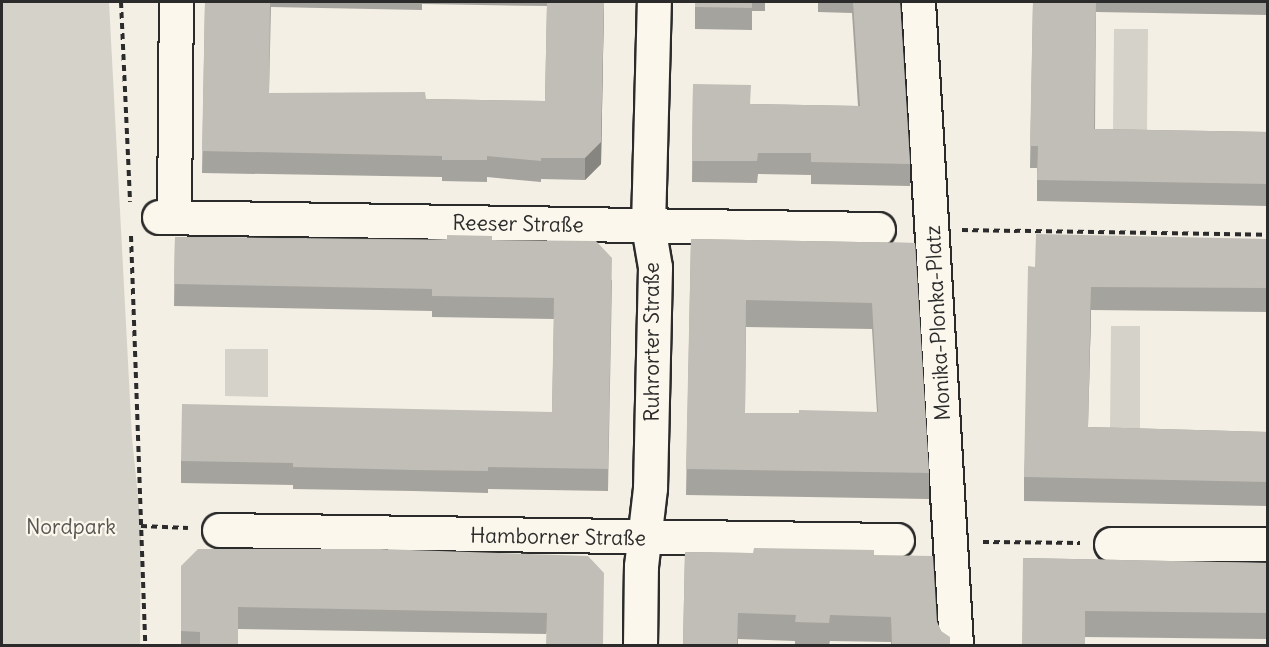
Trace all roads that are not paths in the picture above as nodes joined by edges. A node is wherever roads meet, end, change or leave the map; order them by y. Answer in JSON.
{"nodes":[{"id":1,"x":176,"y":2,"type":"edge"},
{"id":2,"x":654,"y":2,"type":"edge"},
{"id":3,"x":918,"y":2,"type":"edge"},
{"id":4,"x":648,"y":226,"type":"junction"},
{"id":5,"x":878,"y":230,"type":"dead end"},
{"id":6,"x":219,"y":530,"type":"road end"},
{"id":7,"x":646,"y":538,"type":"junction"},
{"id":8,"x":897,"y":540,"type":"dead end"},
{"id":9,"x":1111,"y":544,"type":"road end"},
{"id":10,"x":1268,"y":544,"type":"edge"},
{"id":11,"x":640,"y":645,"type":"edge"},
{"id":12,"x":956,"y":645,"type":"edge"}],
"edges":[{"from":1,"to":4,"type":"street","name":"Reeser Straße"},
{"from":2,"to":4,"type":"street","name":"Ruhrorter Straße"},
{"from":3,"to":12,"type":"street","name":"Monika-Plonka-Platz"},
{"from":4,"to":5,"type":"street","name":"Reeser Straße"},
{"from":4,"to":7,"type":"street","name":"Ruhrorter Straße"},
{"from":6,"to":7,"type":"street","name":"Hamborner Straße"},
{"from":7,"to":8,"type":"street","name":"Hamborner Straße"},
{"from":7,"to":11,"type":"street","name":"Ruhrorter Straße"},
{"from":9,"to":10,"type":"street"}]}
